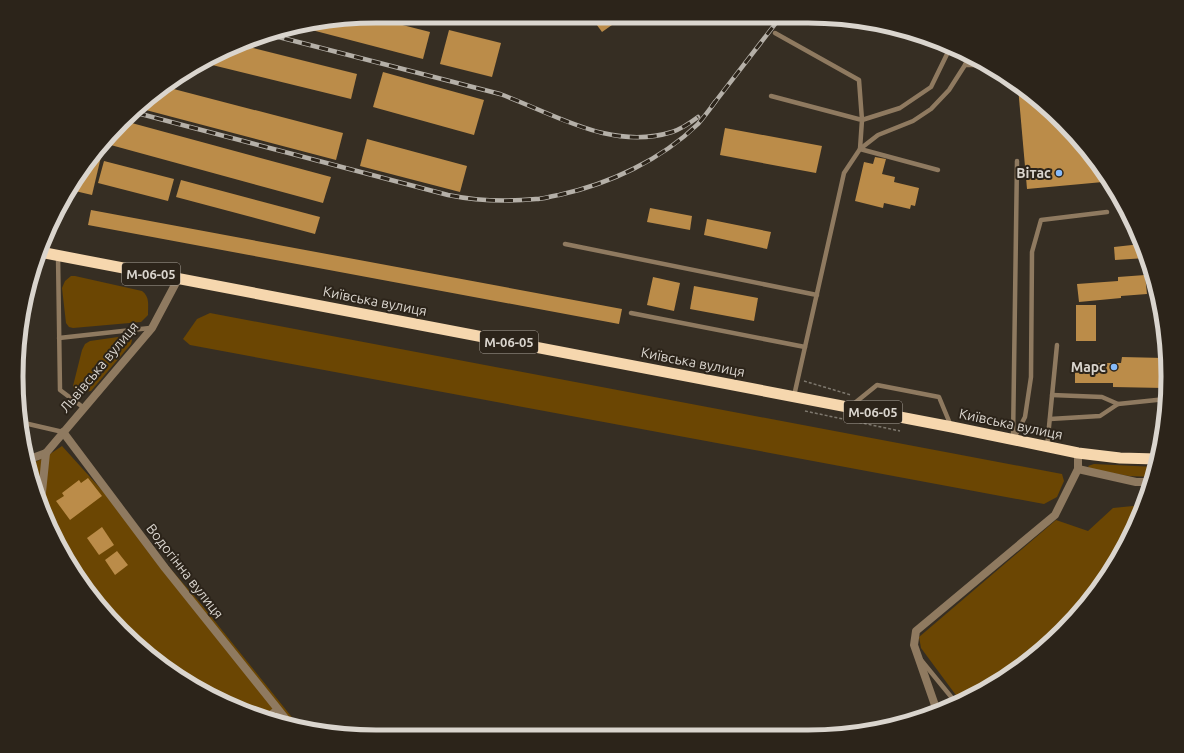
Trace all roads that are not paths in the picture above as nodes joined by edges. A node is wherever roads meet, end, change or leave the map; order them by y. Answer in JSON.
{"nodes":[{"id":1,"x":775,"y":33,"type":"dead end"},
{"id":2,"x":948,"y":52,"type":"edge"},
{"id":3,"x":967,"y":61,"type":"edge"},
{"id":4,"x":965,"y":65,"type":"junction"},
{"id":5,"x":974,"y":65,"type":"edge"},
{"id":6,"x":771,"y":96,"type":"dead end"},
{"id":7,"x":862,"y":120,"type":"junction"},
{"id":8,"x":860,"y":149,"type":"junction"},
{"id":9,"x":1017,"y":160,"type":"dead end"},
{"id":10,"x":938,"y":170,"type":"dead end"},
{"id":11,"x":1107,"y":212,"type":"dead end"},
{"id":12,"x":565,"y":244,"type":"dead end"},
{"id":13,"x":46,"y":253,"type":"edge"},
{"id":14,"x":58,"y":255,"type":"junction"},
{"id":15,"x":178,"y":279,"type":"junction"},
{"id":16,"x":817,"y":295,"type":"junction"},
{"id":17,"x":631,"y":313,"type":"dead end"},
{"id":18,"x":152,"y":328,"type":"junction"},
{"id":19,"x":59,"y":338,"type":"junction"},
{"id":20,"x":1057,"y":345,"type":"dead end"},
{"id":21,"x":805,"y":347,"type":"junction"},
{"id":22,"x":1052,"y":395,"type":"junction"},
{"id":23,"x":794,"y":397,"type":"junction"},
{"id":24,"x":1160,"y":400,"type":"edge"},
{"id":25,"x":1118,"y":404,"type":"junction"},
{"id":26,"x":84,"y":408,"type":"junction"},
{"id":27,"x":848,"y":408,"type":"junction"},
{"id":28,"x":1050,"y":419,"type":"junction"},
{"id":29,"x":26,"y":423,"type":"edge"},
{"id":30,"x":952,"y":427,"type":"junction"},
{"id":31,"x":64,"y":432,"type":"junction"},
{"id":32,"x":1013,"y":440,"type":"junction"},
{"id":33,"x":1046,"y":447,"type":"junction"},
{"id":34,"x":46,"y":453,"type":"junction"},
{"id":35,"x":1078,"y":454,"type":"junction"},
{"id":36,"x":33,"y":458,"type":"edge"},
{"id":37,"x":1151,"y":459,"type":"edge"},
{"id":38,"x":1078,"y":469,"type":"junction"},
{"id":39,"x":1145,"y":482,"type":"edge"},
{"id":40,"x":42,"y":490,"type":"edge"},
{"id":41,"x":918,"y":656,"type":"junction"},
{"id":42,"x":953,"y":699,"type":"edge"},
{"id":43,"x":935,"y":706,"type":"edge"},
{"id":44,"x":277,"y":708,"type":"junction"},
{"id":45,"x":269,"y":713,"type":"edge"},
{"id":46,"x":286,"y":718,"type":"edge"}],
"edges":[{"from":1,"to":7,"type":"lane"},
{"from":2,"to":7,"type":"lane"},
{"from":3,"to":4,"type":"lane"},
{"from":4,"to":5,"type":"lane"},
{"from":4,"to":8,"type":"lane"},
{"from":6,"to":7,"type":"lane"},
{"from":7,"to":8,"type":"lane"},
{"from":8,"to":10,"type":"lane"},
{"from":8,"to":16,"type":"lane"},
{"from":9,"to":32,"type":"lane"},
{"from":11,"to":32,"type":"lane"},
{"from":12,"to":16,"type":"lane"},
{"from":13,"to":14,"type":"highway","number":"М-06-05"},
{"from":14,"to":15,"type":"highway","number":"М-06-05"},
{"from":14,"to":19,"type":"lane"},
{"from":15,"to":18,"type":"street","name":"Львівська вулиця"},
{"from":15,"to":23,"type":"highway","name":"Київська вулиця","number":"М-06-05"},
{"from":16,"to":21,"type":"lane"},
{"from":17,"to":21,"type":"lane"},
{"from":18,"to":19,"type":"lane"},
{"from":18,"to":26,"type":"street","name":"Львівська вулиця"},
{"from":19,"to":26,"type":"lane"},
{"from":20,"to":22,"type":"lane"},
{"from":21,"to":23,"type":"lane"},
{"from":22,"to":25,"type":"lane"},
{"from":22,"to":28,"type":"lane"},
{"from":23,"to":27,"type":"highway","name":"Київська вулиця","number":"М-06-05"},
{"from":24,"to":25,"type":"lane"},
{"from":25,"to":28,"type":"lane"},
{"from":26,"to":31,"type":"street","name":"Львівська вулиця"},
{"from":27,"to":30,"type":"highway","name":"Київська вулиця","number":"М-06-05"},
{"from":27,"to":30,"type":"lane"},
{"from":28,"to":33,"type":"lane"},
{"from":29,"to":31,"type":"lane"},
{"from":30,"to":32,"type":"highway","name":"Київська вулиця","number":"М-06-05"},
{"from":31,"to":34,"type":"street","name":"Львівська вулиця"},
{"from":31,"to":44,"type":"street","name":"Водогінна вулиця"},
{"from":32,"to":33,"type":"highway","name":"Київська вулиця","number":"М-06-05"},
{"from":33,"to":35,"type":"highway","name":"Київська вулиця","number":"М-06-05"},
{"from":34,"to":36,"type":"street","name":"Львівська вулиця"},
{"from":34,"to":40,"type":"street"},
{"from":35,"to":37,"type":"highway","name":"Київська вулиця","number":"М-06-05"},
{"from":35,"to":38,"type":"street"},
{"from":38,"to":39,"type":"street"},
{"from":38,"to":41,"type":"street"},
{"from":41,"to":42,"type":"lane"},
{"from":41,"to":43,"type":"street"},
{"from":44,"to":45,"type":"lane"},
{"from":44,"to":46,"type":"street","name":"Водогінна вулиця"}]}
